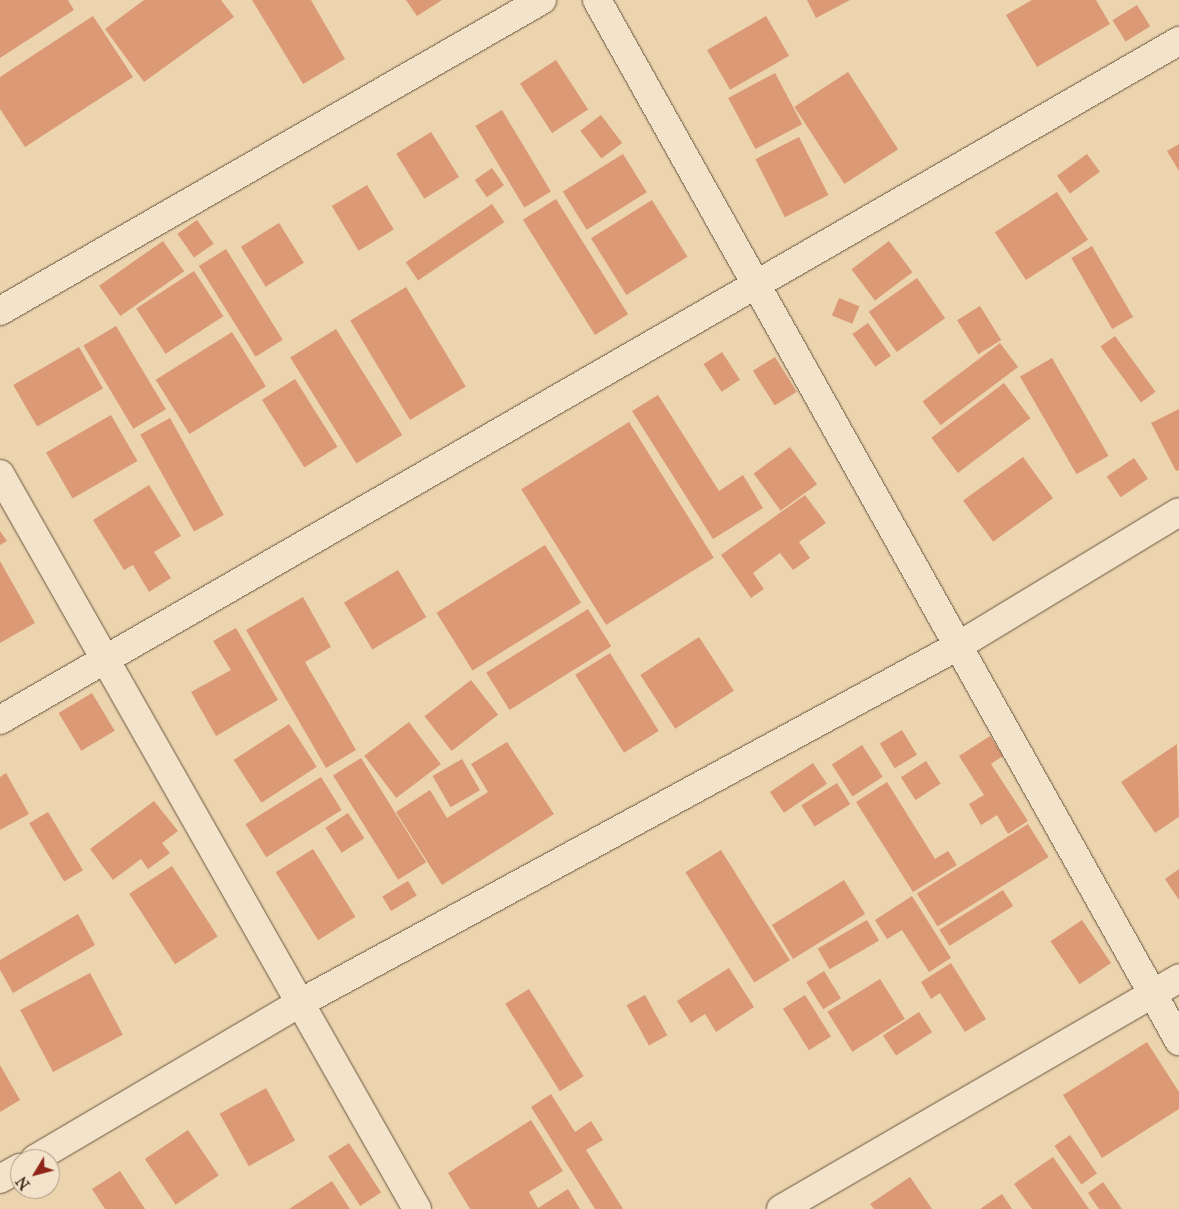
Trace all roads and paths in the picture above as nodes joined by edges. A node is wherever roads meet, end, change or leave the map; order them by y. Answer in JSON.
{"nodes":[{"id":1,"x":542,"y":0,"type":"edge"},
{"id":2,"x":597,"y":0,"type":"edge"},
{"id":3,"x":1179,"y":41,"type":"edge"},
{"id":4,"x":756,"y":283,"type":"junction"},
{"id":5,"x":0,"y":311,"type":"edge"},
{"id":6,"x":0,"y":474,"type":"edge"},
{"id":7,"x":1179,"y":512,"type":"edge"},
{"id":8,"x":958,"y":646,"type":"junction"},
{"id":9,"x":105,"y":660,"type":"junction"},
{"id":10,"x":0,"y":720,"type":"edge"},
{"id":11,"x":1179,"y":978,"type":"edge"},
{"id":12,"x":1153,"y":994,"type":"junction"},
{"id":13,"x":300,"y":1003,"type":"junction"},
{"id":14,"x":1179,"y":1041,"type":"edge"},
{"id":15,"x":52,"y":1149,"type":"edge"},
{"id":16,"x":417,"y":1209,"type":"edge"},
{"id":17,"x":782,"y":1209,"type":"edge"}],
"edges":[{"from":1,"to":5,"type":"street"},
{"from":2,"to":4,"type":"street"},
{"from":3,"to":4,"type":"street"},
{"from":4,"to":8,"type":"street"},
{"from":4,"to":9,"type":"street"},
{"from":6,"to":9,"type":"street"},
{"from":7,"to":8,"type":"street"},
{"from":8,"to":12,"type":"street"},
{"from":8,"to":13,"type":"street"},
{"from":9,"to":10,"type":"street"},
{"from":9,"to":13,"type":"street"},
{"from":11,"to":12,"type":"street"},
{"from":12,"to":14,"type":"street"},
{"from":12,"to":17,"type":"street"},
{"from":13,"to":15,"type":"street"},
{"from":13,"to":16,"type":"street"}]}
